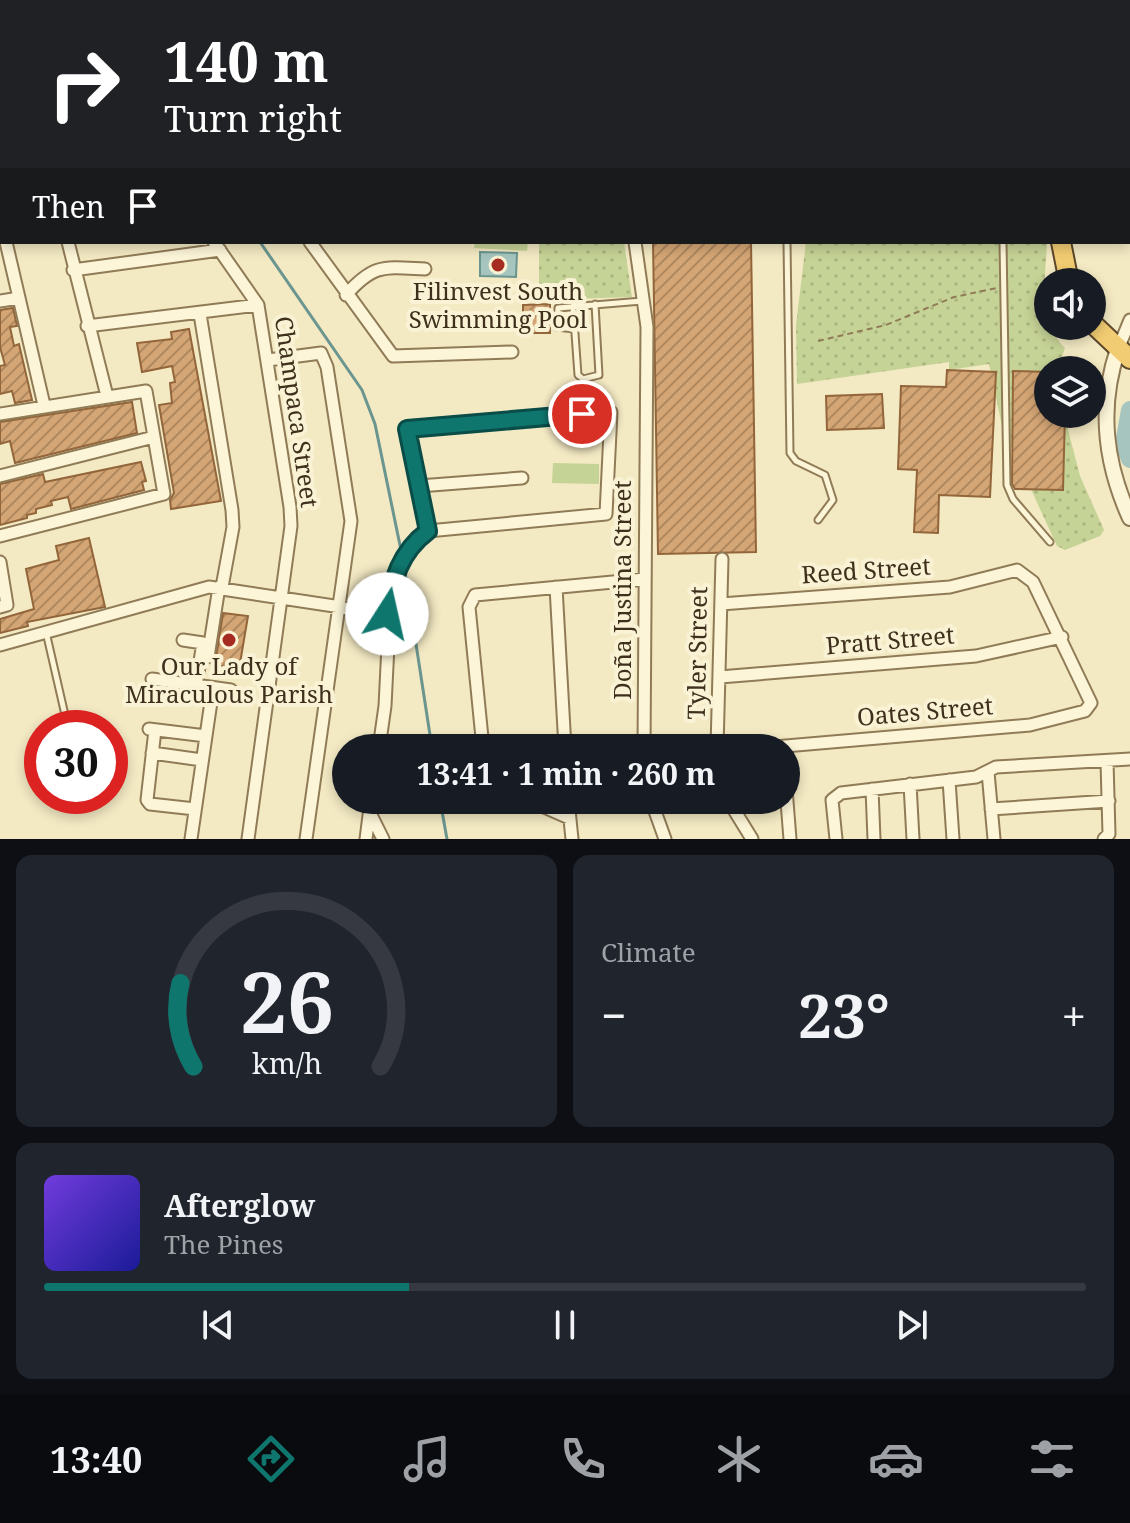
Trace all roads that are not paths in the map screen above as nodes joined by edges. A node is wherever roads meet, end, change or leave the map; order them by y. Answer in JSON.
{"nodes":[{"id":1,"x":6,"y":244,"type":"edge"},
{"id":2,"x":68,"y":244,"type":"edge"},
{"id":3,"x":311,"y":244,"type":"edge"},
{"id":4,"x":635,"y":244,"type":"edge"},
{"id":5,"x":787,"y":244,"type":"edge"},
{"id":6,"x":1003,"y":244,"type":"edge"},
{"id":7,"x":1061,"y":244,"type":"edge"},
{"id":8,"x":217,"y":246,"type":"edge"},
{"id":9,"x":1066,"y":268,"type":"edge"},
{"id":10,"x":425,"y":269,"type":"dead end"},
{"id":11,"x":73,"y":270,"type":"junction"},
{"id":12,"x":346,"y":295,"type":"junction"},
{"id":13,"x":19,"y":298,"type":"junction"},
{"id":14,"x":0,"y":301,"type":"edge"},
{"id":15,"x":643,"y":301,"type":"junction"},
{"id":16,"x":595,"y":304,"type":"junction"},
{"id":17,"x":258,"y":305,"type":"junction"},
{"id":18,"x":573,"y":306,"type":"junction"},
{"id":19,"x":200,"y":314,"type":"junction"},
{"id":20,"x":1130,"y":320,"type":"edge"},
{"id":21,"x":87,"y":326,"type":"junction"},
{"id":22,"x":574,"y":329,"type":"junction"},
{"id":23,"x":1106,"y":337,"type":"edge"},
{"id":24,"x":512,"y":352,"type":"dead end"},
{"id":25,"x":1125,"y":355,"type":"edge"},
{"id":26,"x":268,"y":360,"type":"junction"},
{"id":27,"x":107,"y":396,"type":"junction"},
{"id":28,"x":44,"y":405,"type":"junction"},
{"id":29,"x":0,"y":414,"type":"edge"},
{"id":30,"x":154,"y":437,"type":"junction"},
{"id":31,"x":0,"y":476,"type":"edge"},
{"id":32,"x":522,"y":478,"type":"dead end"},
{"id":33,"x":419,"y":486,"type":"junction"},
{"id":34,"x":1130,"y":518,"type":"edge"},
{"id":35,"x":818,"y":520,"type":"dead end"},
{"id":36,"x":428,"y":531,"type":"junction"},
{"id":37,"x":0,"y":536,"type":"edge"},
{"id":38,"x":1050,"y":542,"type":"dead end"},
{"id":39,"x":722,"y":559,"type":"dead end"},
{"id":40,"x":0,"y":562,"type":"edge"},
{"id":41,"x":645,"y":579,"type":"junction"},
{"id":42,"x":220,"y":587,"type":"junction"},
{"id":43,"x":556,"y":587,"type":"junction"},
{"id":44,"x":281,"y":597,"type":"junction"},
{"id":45,"x":721,"y":604,"type":"junction"},
{"id":46,"x":339,"y":606,"type":"junction"},
{"id":47,"x":0,"y":607,"type":"edge"},
{"id":48,"x":387,"y":614,"type":"junction"},
{"id":49,"x":46,"y":632,"type":"junction"},
{"id":50,"x":1062,"y":637,"type":"junction"},
{"id":51,"x":183,"y":640,"type":"dead end"},
{"id":52,"x":0,"y":645,"type":"edge"},
{"id":53,"x":208,"y":657,"type":"dead end"},
{"id":54,"x":720,"y":677,"type":"junction"},
{"id":55,"x":152,"y":679,"type":"dead end"},
{"id":56,"x":196,"y":685,"type":"junction"},
{"id":57,"x":213,"y":688,"type":"junction"},
{"id":58,"x":231,"y":690,"type":"dead end"},
{"id":59,"x":64,"y":710,"type":"edge"},
{"id":60,"x":381,"y":734,"type":"edge"},
{"id":61,"x":482,"y":734,"type":"edge"},
{"id":62,"x":564,"y":734,"type":"edge"},
{"id":63,"x":644,"y":734,"type":"edge"},
{"id":64,"x":718,"y":734,"type":"edge"},
{"id":65,"x":206,"y":736,"type":"junction"},
{"id":66,"x":800,"y":745,"type":"edge"},
{"id":67,"x":152,"y":753,"type":"junction"},
{"id":68,"x":1130,"y":759,"type":"edge"},
{"id":69,"x":202,"y":760,"type":"junction"},
{"id":70,"x":1107,"y":761,"type":"junction"},
{"id":71,"x":988,"y":772,"type":"junction"},
{"id":72,"x":949,"y":780,"type":"junction"},
{"id":73,"x":910,"y":784,"type":"junction"},
{"id":74,"x":872,"y":789,"type":"junction"},
{"id":75,"x":1109,"y":801,"type":"junction"},
{"id":76,"x":195,"y":809,"type":"junction"},
{"id":77,"x":991,"y":809,"type":"junction"},
{"id":78,"x":369,"y":814,"type":"edge"},
{"id":79,"x":373,"y":814,"type":"edge"},
{"id":80,"x":560,"y":814,"type":"edge"},
{"id":81,"x":569,"y":814,"type":"edge"},
{"id":82,"x":656,"y":814,"type":"edge"},
{"id":83,"x":737,"y":814,"type":"edge"},
{"id":84,"x":788,"y":814,"type":"edge"},
{"id":85,"x":569,"y":818,"type":"junction"},
{"id":86,"x":191,"y":839,"type":"edge"},
{"id":87,"x":248,"y":839,"type":"edge"},
{"id":88,"x":306,"y":839,"type":"edge"},
{"id":89,"x":366,"y":839,"type":"edge"},
{"id":90,"x":383,"y":839,"type":"edge"},
{"id":91,"x":572,"y":839,"type":"edge"},
{"id":92,"x":665,"y":839,"type":"edge"},
{"id":93,"x":752,"y":839,"type":"edge"},
{"id":94,"x":790,"y":839,"type":"edge"},
{"id":95,"x":836,"y":839,"type":"edge"},
{"id":96,"x":874,"y":839,"type":"edge"},
{"id":97,"x":913,"y":839,"type":"edge"},
{"id":98,"x":953,"y":839,"type":"edge"},
{"id":99,"x":994,"y":839,"type":"edge"},
{"id":100,"x":1104,"y":839,"type":"edge"}],
"edges":[{"from":1,"to":13,"type":"street"},
{"from":2,"to":11,"type":"street"},
{"from":3,"to":12,"type":"street"},
{"from":4,"to":15,"type":"street","name":"Doña Justina Street"},
{"from":5,"to":35,"type":"lane"},
{"from":6,"to":38,"type":"lane"},
{"from":7,"to":9,"type":"highway"},
{"from":8,"to":11,"type":"street"},
{"from":8,"to":17,"type":"street","name":"Champaca Street"},
{"from":10,"to":12,"type":"street"},
{"from":11,"to":21,"type":"street"},
{"from":12,"to":24,"type":"street"},
{"from":13,"to":14,"type":"street"},
{"from":13,"to":28,"type":"street"},
{"from":15,"to":16,"type":"lane"},
{"from":15,"to":41,"type":"street","name":"Doña Justina Street"},
{"from":16,"to":18,"type":"lane"},
{"from":16,"to":22,"type":"lane"},
{"from":17,"to":19,"type":"street"},
{"from":17,"to":26,"type":"street","name":"Champaca Street"},
{"from":18,"to":22,"type":"lane"},
{"from":18,"to":22,"type":"lane"},
{"from":19,"to":21,"type":"street"},
{"from":19,"to":42,"type":"street"},
{"from":20,"to":25,"type":"street"},
{"from":21,"to":27,"type":"street"},
{"from":23,"to":25,"type":"highway"},
{"from":25,"to":34,"type":"street"},
{"from":26,"to":44,"type":"street","name":"Champaca Street"},
{"from":26,"to":46,"type":"street"},
{"from":27,"to":28,"type":"street"},
{"from":27,"to":30,"type":"street"},
{"from":28,"to":29,"type":"street"},
{"from":30,"to":31,"type":"street"},
{"from":30,"to":37,"type":"street"},
{"from":32,"to":33,"type":"street"},
{"from":33,"to":36,"type":"street"},
{"from":33,"to":36,"type":"street"},
{"from":36,"to":48,"type":"street"},
{"from":39,"to":45,"type":"street","name":"Tyler Street"},
{"from":40,"to":47,"type":"street"},
{"from":41,"to":43,"type":"street"},
{"from":41,"to":63,"type":"street","name":"Doña Justina Street"},
{"from":42,"to":44,"type":"street"},
{"from":42,"to":49,"type":"street"},
{"from":42,"to":53,"type":"street"},
{"from":43,"to":61,"type":"street"},
{"from":43,"to":62,"type":"street"},
{"from":44,"to":46,"type":"street"},
{"from":44,"to":87,"type":"street","name":"Champaca Street"},
{"from":45,"to":50,"type":"street","name":"Reed Street"},
{"from":45,"to":54,"type":"street","name":"Tyler Street"},
{"from":46,"to":48,"type":"street"},
{"from":46,"to":88,"type":"street"},
{"from":48,"to":60,"type":"street"},
{"from":49,"to":52,"type":"street"},
{"from":49,"to":59,"type":"lane"},
{"from":50,"to":54,"type":"street","name":"Pratt Street"},
{"from":50,"to":66,"type":"street","name":"Oates Street"},
{"from":51,"to":56,"type":"street"},
{"from":54,"to":64,"type":"street","name":"Tyler Street"},
{"from":55,"to":56,"type":"street"},
{"from":56,"to":57,"type":"street"},
{"from":57,"to":58,"type":"street"},
{"from":57,"to":65,"type":"street"},
{"from":65,"to":67,"type":"street"},
{"from":65,"to":69,"type":"street"},
{"from":67,"to":69,"type":"street"},
{"from":67,"to":76,"type":"street"},
{"from":68,"to":70,"type":"street"},
{"from":69,"to":76,"type":"street"},
{"from":70,"to":71,"type":"street"},
{"from":70,"to":75,"type":"street"},
{"from":71,"to":72,"type":"street"},
{"from":71,"to":77,"type":"street"},
{"from":72,"to":73,"type":"street"},
{"from":72,"to":98,"type":"street"},
{"from":73,"to":74,"type":"street"},
{"from":73,"to":97,"type":"street"},
{"from":74,"to":95,"type":"street"},
{"from":74,"to":96,"type":"street"},
{"from":75,"to":77,"type":"street"},
{"from":75,"to":100,"type":"street"},
{"from":76,"to":86,"type":"street"},
{"from":77,"to":99,"type":"street"},
{"from":78,"to":89,"type":"street"},
{"from":79,"to":90,"type":"street"},
{"from":80,"to":85,"type":"street"},
{"from":81,"to":85,"type":"street"},
{"from":82,"to":92,"type":"street"},
{"from":83,"to":93,"type":"street"},
{"from":84,"to":94,"type":"street"},
{"from":85,"to":91,"type":"street"}]}
